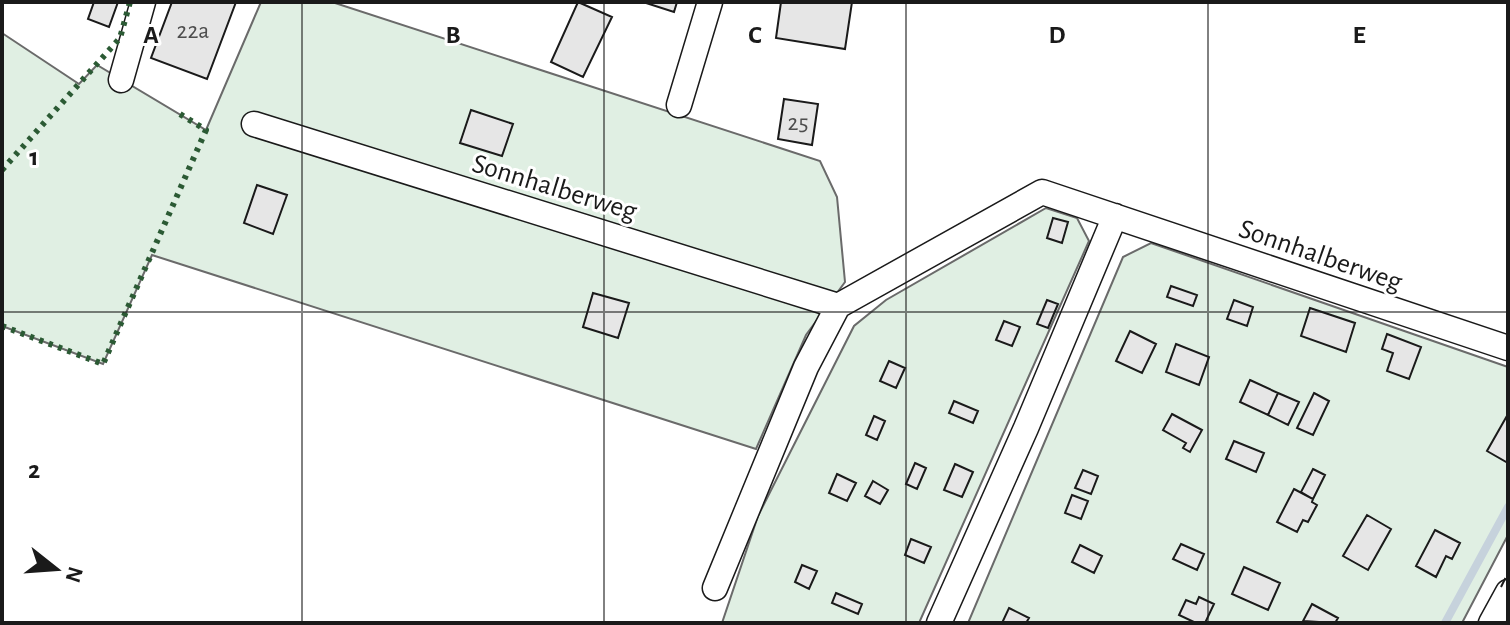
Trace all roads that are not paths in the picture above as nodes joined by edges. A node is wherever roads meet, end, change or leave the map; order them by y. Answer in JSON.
{"nodes":[{"id":1,"x":143,"y":2,"type":"edge"},
{"id":2,"x":710,"y":2,"type":"edge"},
{"id":3,"x":121,"y":80,"type":"dead end"},
{"id":4,"x":679,"y":105,"type":"dead end"},
{"id":5,"x":254,"y":124,"type":"dead end"},
{"id":6,"x":1115,"y":216,"type":"junction"},
{"id":7,"x":838,"y":306,"type":"junction"},
{"id":8,"x":1508,"y":348,"type":"edge"},
{"id":9,"x":715,"y":588,"type":"dead end"},
{"id":10,"x":1508,"y":592,"type":"edge"},
{"id":11,"x":939,"y":623,"type":"edge"},
{"id":12,"x":1491,"y":623,"type":"edge"}],
"edges":[{"from":1,"to":3,"type":"street"},
{"from":2,"to":4,"type":"street"},
{"from":5,"to":7,"type":"street","name":"Sonnhalberweg"},
{"from":6,"to":7,"type":"street","name":"Sonnhalberweg"},
{"from":6,"to":8,"type":"street","name":"Sonnhalberweg"},
{"from":6,"to":11,"type":"street"},
{"from":7,"to":9,"type":"street"},
{"from":10,"to":12,"type":"street"}]}
